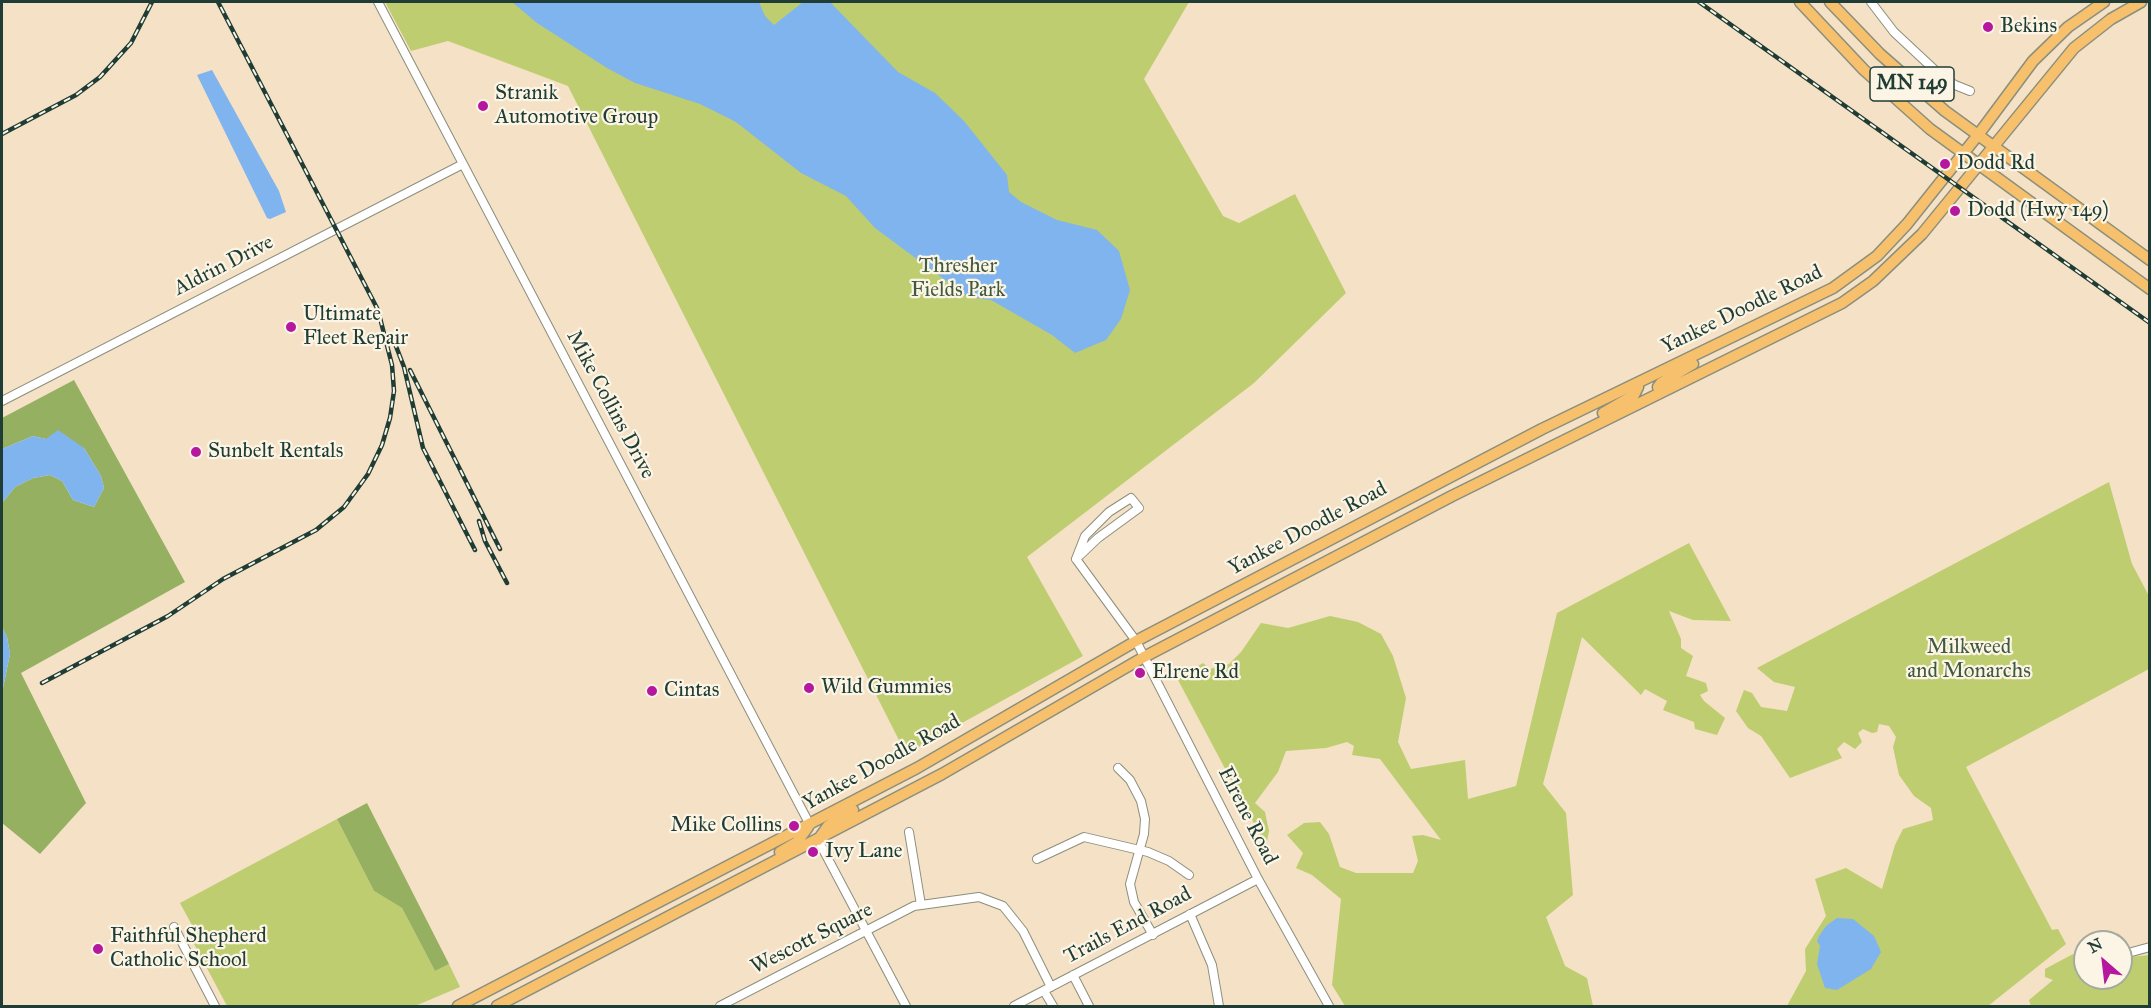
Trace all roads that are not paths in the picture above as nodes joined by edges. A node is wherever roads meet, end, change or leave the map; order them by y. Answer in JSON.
{"nodes":[{"id":1,"x":378,"y":2,"type":"edge"},
{"id":2,"x":1800,"y":2,"type":"edge"},
{"id":3,"x":1830,"y":2,"type":"edge"},
{"id":4,"x":1871,"y":2,"type":"edge"},
{"id":5,"x":2104,"y":2,"type":"edge"},
{"id":6,"x":2141,"y":2,"type":"edge"},
{"id":7,"x":1970,"y":91,"type":"dead end"},
{"id":8,"x":1978,"y":135,"type":"junction"},
{"id":9,"x":1993,"y":148,"type":"junction"},
{"id":10,"x":1963,"y":154,"type":"junction"},
{"id":11,"x":463,"y":164,"type":"junction"},
{"id":12,"x":1978,"y":166,"type":"junction"},
{"id":13,"x":2150,"y":260,"type":"edge"},
{"id":14,"x":2150,"y":289,"type":"edge"},
{"id":15,"x":1795,"y":309,"type":"junction"},
{"id":16,"x":1637,"y":383,"type":"junction"},
{"id":17,"x":1660,"y":393,"type":"junction"},
{"id":18,"x":2,"y":401,"type":"edge"},
{"id":19,"x":1507,"y":469,"type":"junction"},
{"id":20,"x":1076,"y":560,"type":"junction"},
{"id":21,"x":1136,"y":641,"type":"junction"},
{"id":22,"x":1144,"y":657,"type":"junction"},
{"id":23,"x":917,"y":768,"type":"junction"},
{"id":24,"x":1118,"y":768,"type":"dead end"},
{"id":25,"x":810,"y":825,"type":"junction"},
{"id":26,"x":909,"y":832,"type":"dead end"},
{"id":27,"x":818,"y":840,"type":"junction"},
{"id":28,"x":1139,"y":849,"type":"junction"},
{"id":29,"x":1037,"y":860,"type":"dead end"},
{"id":30,"x":1189,"y":875,"type":"dead end"},
{"id":31,"x":1258,"y":879,"type":"junction"},
{"id":32,"x":921,"y":905,"type":"junction"},
{"id":33,"x":674,"y":914,"type":"junction"},
{"id":34,"x":1190,"y":914,"type":"junction"},
{"id":35,"x":174,"y":927,"type":"dead end"},
{"id":36,"x":866,"y":931,"type":"junction"},
{"id":37,"x":1153,"y":936,"type":"junction"},
{"id":38,"x":2150,"y":947,"type":"edge"},
{"id":39,"x":2133,"y":951,"type":"edge"},
{"id":40,"x":1073,"y":975,"type":"junction"},
{"id":41,"x":1048,"y":989,"type":"junction"},
{"id":42,"x":215,"y":1006,"type":"edge"},
{"id":43,"x":458,"y":1006,"type":"edge"},
{"id":44,"x":497,"y":1006,"type":"edge"},
{"id":45,"x":720,"y":1006,"type":"edge"},
{"id":46,"x":906,"y":1006,"type":"edge"},
{"id":47,"x":1014,"y":1006,"type":"edge"},
{"id":48,"x":1053,"y":1006,"type":"edge"},
{"id":49,"x":1089,"y":1006,"type":"edge"},
{"id":50,"x":1219,"y":1006,"type":"edge"},
{"id":51,"x":1329,"y":1006,"type":"edge"}],
"edges":[{"from":1,"to":11,"type":"street","name":"Mike Collins Drive"},
{"from":2,"to":10,"type":"main road","number":"MN 149"},
{"from":3,"to":8,"type":"main road","number":"MN 149"},
{"from":4,"to":7,"type":"street"},
{"from":5,"to":8,"type":"main road","name":"Yankee Doodle Road"},
{"from":6,"to":9,"type":"main road","name":"Yankee Doodle Road"},
{"from":8,"to":9,"type":"main road","number":"MN 149"},
{"from":8,"to":10,"type":"main road","name":"Yankee Doodle Road"},
{"from":9,"to":12,"type":"main road","name":"Yankee Doodle Road"},
{"from":9,"to":13,"type":"main road","number":"MN 149"},
{"from":10,"to":12,"type":"main road","number":"MN 149"},
{"from":10,"to":15,"type":"main road","name":"Yankee Doodle Road"},
{"from":11,"to":18,"type":"street","name":"Aldrin Drive"},
{"from":11,"to":25,"type":"street","name":"Mike Collins Drive"},
{"from":12,"to":14,"type":"main road","number":"MN 149"},
{"from":12,"to":17,"type":"main road","name":"Yankee Doodle Road"},
{"from":15,"to":16,"type":"main road","name":"Yankee Doodle Road"},
{"from":15,"to":17,"type":"main road"},
{"from":16,"to":19,"type":"main road"},
{"from":16,"to":21,"type":"main road","name":"Yankee Doodle Road"},
{"from":17,"to":19,"type":"main road","name":"Yankee Doodle Road"},
{"from":19,"to":22,"type":"main road","name":"Yankee Doodle Road"},
{"from":20,"to":20,"type":"street"},
{"from":20,"to":21,"type":"street","name":"Elrene Road"},
{"from":21,"to":22,"type":"street","name":"Elrene Road"},
{"from":21,"to":23,"type":"main road","name":"Yankee Doodle Road"},
{"from":22,"to":27,"type":"main road","name":"Yankee Doodle Road"},
{"from":22,"to":31,"type":"street","name":"Elrene Road"},
{"from":23,"to":25,"type":"main road","name":"Yankee Doodle Road"},
{"from":23,"to":27,"type":"main road"},
{"from":24,"to":28,"type":"street"},
{"from":25,"to":33,"type":"main road"},
{"from":25,"to":43,"type":"main road","name":"Yankee Doodle Road"},
{"from":26,"to":32,"type":"street"},
{"from":27,"to":33,"type":"main road","name":"Yankee Doodle Road"},
{"from":27,"to":36,"type":"street"},
{"from":28,"to":29,"type":"street"},
{"from":28,"to":30,"type":"street"},
{"from":28,"to":37,"type":"street"},
{"from":31,"to":34,"type":"street","name":"Trails End Road"},
{"from":31,"to":51,"type":"street","name":"Elrene Road"},
{"from":32,"to":36,"type":"street","name":"Wescott Square"},
{"from":32,"to":41,"type":"street","name":"Wescott Square"},
{"from":33,"to":44,"type":"main road","name":"Yankee Doodle Road"},
{"from":34,"to":37,"type":"street","name":"Trails End Road"},
{"from":34,"to":50,"type":"street"},
{"from":35,"to":42,"type":"street"},
{"from":36,"to":45,"type":"street","name":"Wescott Square"},
{"from":36,"to":46,"type":"street"},
{"from":37,"to":40,"type":"street","name":"Trails End Road"},
{"from":38,"to":39,"type":"street"},
{"from":40,"to":41,"type":"street","name":"Trails End Road"},
{"from":40,"to":49,"type":"street"},
{"from":41,"to":47,"type":"street","name":"Trails End Road"},
{"from":41,"to":48,"type":"street","name":"Wescott Square"}]}
